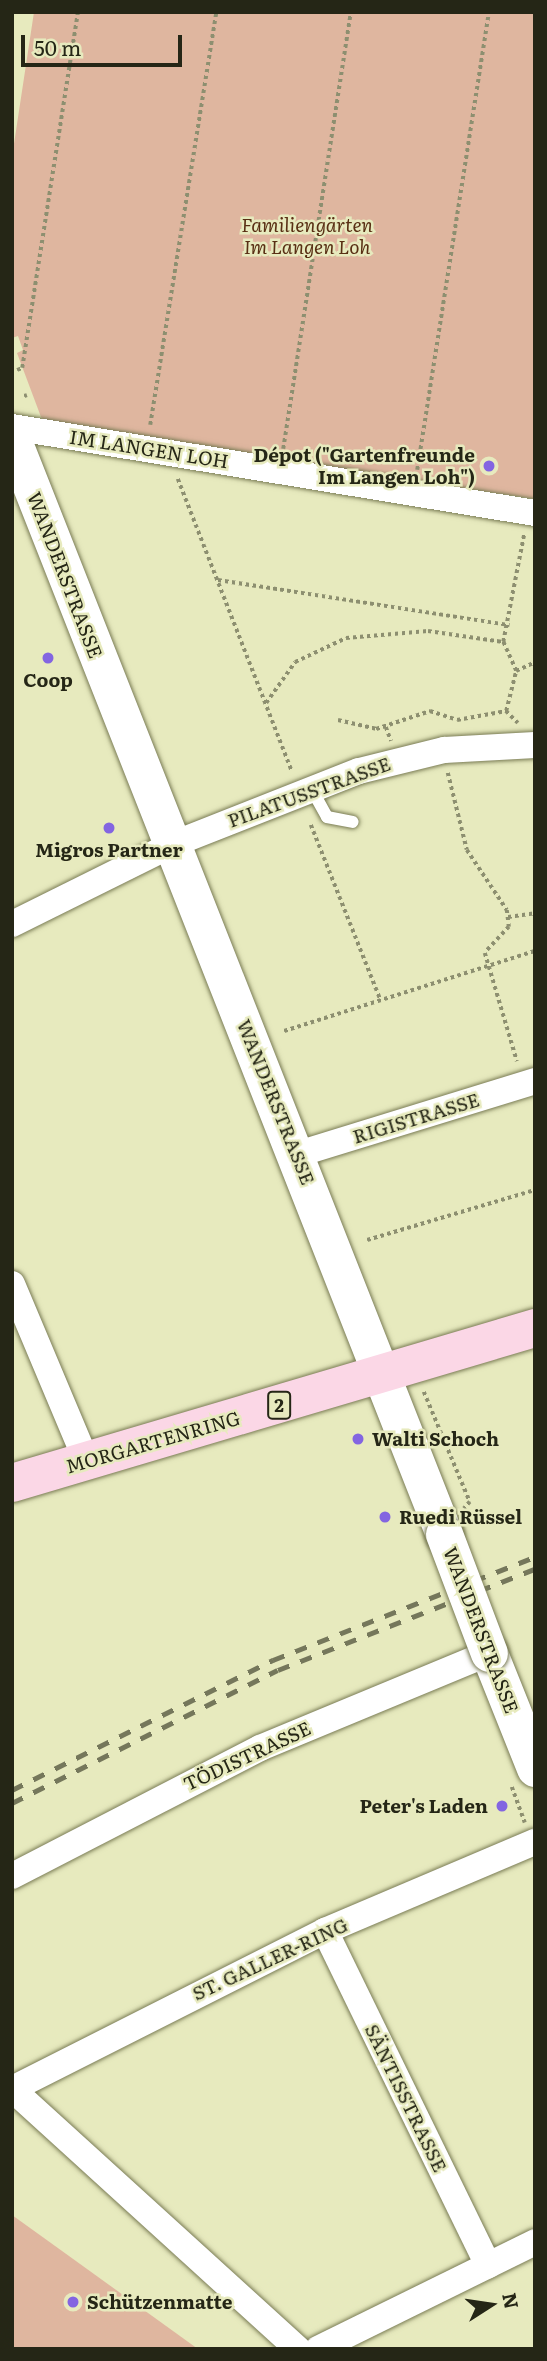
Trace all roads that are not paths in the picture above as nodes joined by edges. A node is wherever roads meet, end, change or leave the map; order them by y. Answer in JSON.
{"nodes":[{"id":1,"x":12,"y":427,"type":"edge"},
{"id":2,"x":12,"y":438,"type":"edge"},
{"id":3,"x":530,"y":512,"type":"edge"},
{"id":4,"x":530,"y":745,"type":"edge"},
{"id":5,"x":305,"y":789,"type":"junction"},
{"id":6,"x":353,"y":822,"type":"dead end"},
{"id":7,"x":171,"y":845,"type":"junction"},
{"id":8,"x":12,"y":924,"type":"edge"},
{"id":9,"x":529,"y":1083,"type":"edge"},
{"id":10,"x":298,"y":1154,"type":"junction"},
{"id":11,"x":12,"y":1284,"type":"edge"},
{"id":12,"x":535,"y":1328,"type":"edge"},
{"id":13,"x":381,"y":1376,"type":"junction"},
{"id":14,"x":86,"y":1460,"type":"junction"},
{"id":15,"x":12,"y":1483,"type":"edge"},
{"id":16,"x":489,"y":1653,"type":"junction"},
{"id":17,"x":535,"y":1768,"type":"edge"},
{"id":18,"x":535,"y":1842,"type":"edge"},
{"id":19,"x":12,"y":1876,"type":"edge"},
{"id":20,"x":325,"y":1931,"type":"junction"},
{"id":21,"x":12,"y":2089,"type":"edge"},
{"id":22,"x":535,"y":2242,"type":"edge"},
{"id":23,"x":488,"y":2265,"type":"junction"},
{"id":24,"x":298,"y":2349,"type":"edge"},
{"id":25,"x":318,"y":2349,"type":"edge"}],
"edges":[{"from":1,"to":3,"type":"street","name":"IM LANGEN LOH"},
{"from":2,"to":7,"type":"street","name":"WANDERSTRASSE"},
{"from":4,"to":5,"type":"street","name":"PILATUSSTRASSE"},
{"from":5,"to":6,"type":"lane"},
{"from":5,"to":7,"type":"street","name":"PILATUSSTRASSE"},
{"from":7,"to":8,"type":"street","name":"PILATUSSTRASSE"},
{"from":7,"to":10,"type":"street","name":"WANDERSTRASSE"},
{"from":9,"to":10,"type":"street","name":"RIGISTRASSE"},
{"from":10,"to":13,"type":"street","name":"WANDERSTRASSE"},
{"from":11,"to":14,"type":"street"},
{"from":12,"to":13,"type":"main road","name":"MORGARTENRING","number":"2"},
{"from":13,"to":14,"type":"main road","name":"MORGARTENRING","number":"2"},
{"from":13,"to":16,"type":"street","name":"WANDERSTRASSE","bridge":true},
{"from":14,"to":15,"type":"main road","name":"MORGARTENRING","number":"2"},
{"from":16,"to":17,"type":"street","name":"WANDERSTRASSE"},
{"from":16,"to":19,"type":"street","name":"TÖDISTRASSE"},
{"from":18,"to":20,"type":"street","name":"ST. GALLER-RING"},
{"from":20,"to":21,"type":"street","name":"ST. GALLER-RING"},
{"from":20,"to":23,"type":"street","name":"SÄNTISSTRASSE"},
{"from":21,"to":24,"type":"street"},
{"from":22,"to":23,"type":"street"},
{"from":23,"to":25,"type":"street"}]}
